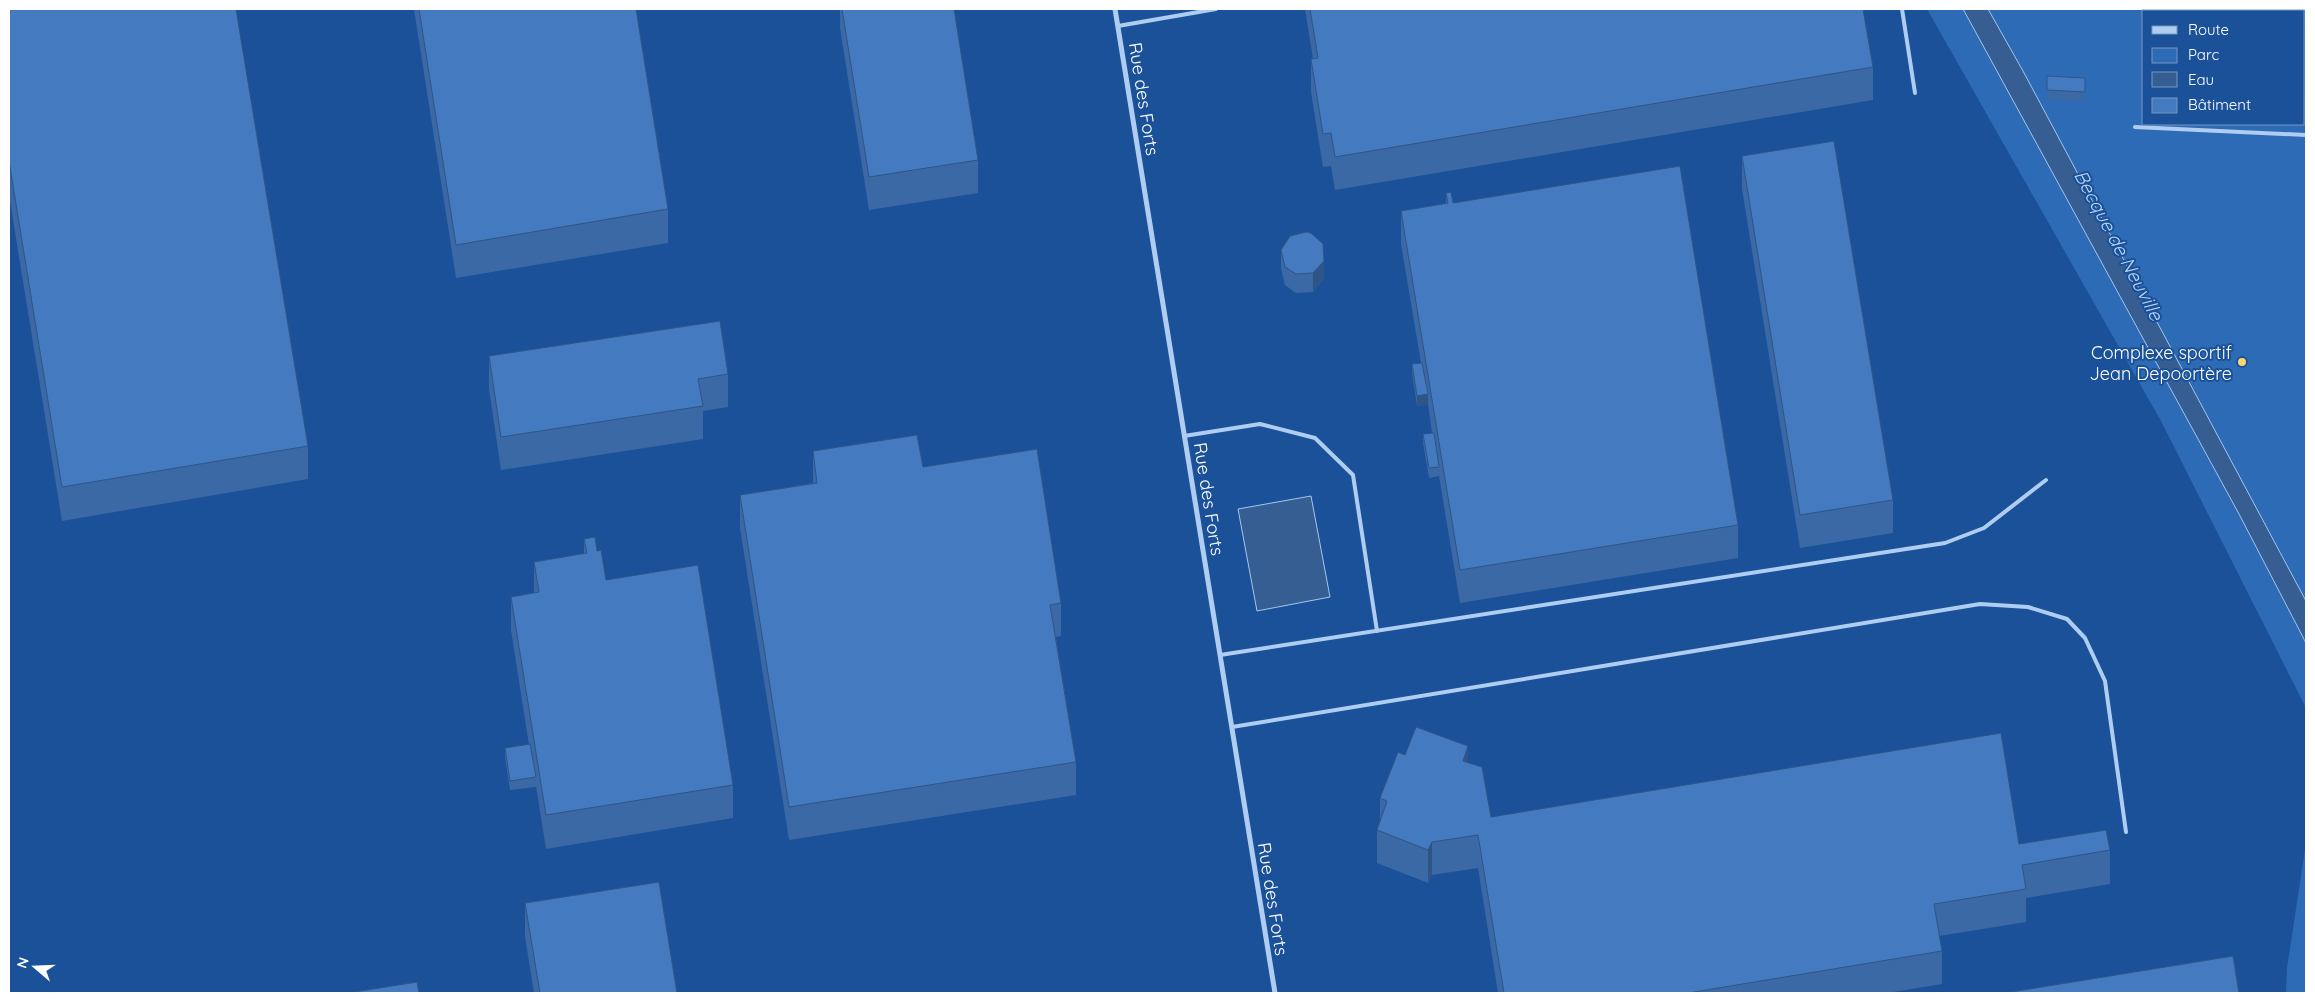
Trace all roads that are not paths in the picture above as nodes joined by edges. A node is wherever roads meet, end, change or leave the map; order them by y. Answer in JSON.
{"nodes":[{"id":1,"x":1115,"y":9,"type":"edge"},
{"id":2,"x":1216,"y":9,"type":"edge"},
{"id":3,"x":1902,"y":9,"type":"edge"},
{"id":4,"x":1118,"y":26,"type":"junction"},
{"id":5,"x":1915,"y":93,"type":"dead end"},
{"id":6,"x":2135,"y":127,"type":"dead end"},
{"id":7,"x":2306,"y":135,"type":"edge"},
{"id":8,"x":1184,"y":436,"type":"junction"},
{"id":9,"x":2046,"y":480,"type":"dead end"},
{"id":10,"x":1377,"y":631,"type":"junction"},
{"id":11,"x":1220,"y":655,"type":"junction"},
{"id":12,"x":1232,"y":727,"type":"junction"},
{"id":13,"x":2126,"y":832,"type":"dead end"},
{"id":14,"x":1275,"y":993,"type":"edge"}],
"edges":[{"from":1,"to":4,"type":"street","name":"Rue des Forts"},
{"from":2,"to":4,"type":"lane"},
{"from":3,"to":5,"type":"lane"},
{"from":4,"to":8,"type":"street","name":"Rue des Forts"},
{"from":6,"to":7,"type":"lane"},
{"from":8,"to":10,"type":"lane"},
{"from":8,"to":11,"type":"street","name":"Rue des Forts"},
{"from":9,"to":10,"type":"lane"},
{"from":10,"to":11,"type":"lane"},
{"from":11,"to":12,"type":"street","name":"Rue des Forts"},
{"from":12,"to":13,"type":"lane"},
{"from":12,"to":14,"type":"street","name":"Rue des Forts"}]}
